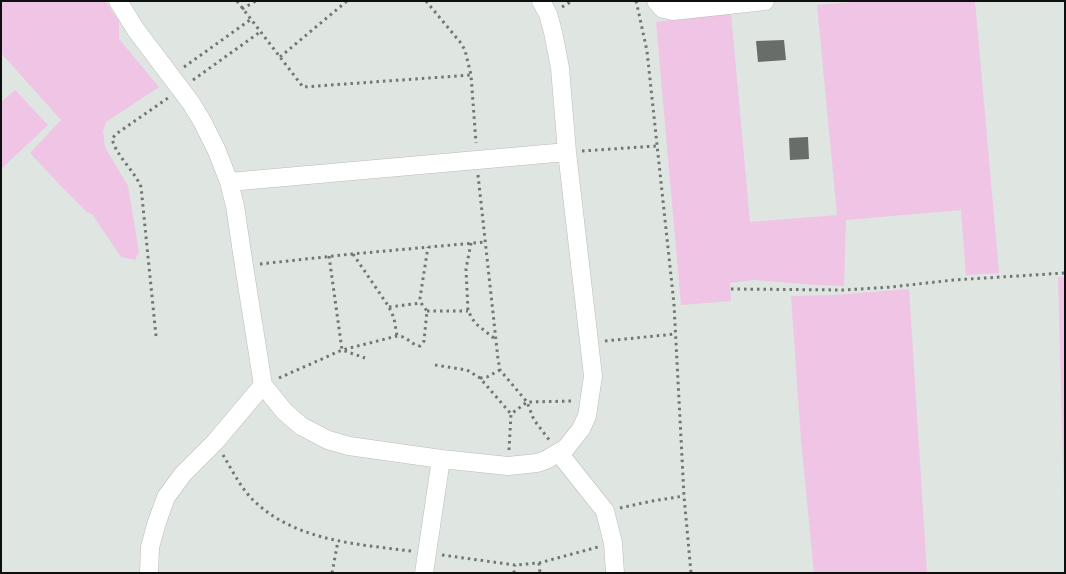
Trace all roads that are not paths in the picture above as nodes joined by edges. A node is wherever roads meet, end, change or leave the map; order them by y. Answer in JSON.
{"nodes":[{"id":1,"x":118,"y":1,"type":"edge"},
{"id":2,"x":541,"y":1,"type":"edge"},
{"id":3,"x":656,"y":1,"type":"edge"},
{"id":4,"x":765,"y":1,"type":"edge"},
{"id":5,"x":567,"y":152,"type":"junction"},
{"id":6,"x":229,"y":182,"type":"junction"},
{"id":7,"x":263,"y":385,"type":"junction"},
{"id":8,"x":559,"y":453,"type":"junction"},
{"id":9,"x":441,"y":459,"type":"junction"},
{"id":10,"x":149,"y":573,"type":"edge"},
{"id":11,"x":424,"y":573,"type":"edge"},
{"id":12,"x":615,"y":573,"type":"edge"}],
"edges":[{"from":1,"to":6,"type":"street"},
{"from":2,"to":5,"type":"street"},
{"from":3,"to":4,"type":"street"},
{"from":5,"to":6,"type":"street"},
{"from":5,"to":8,"type":"street"},
{"from":6,"to":7,"type":"street"},
{"from":7,"to":9,"type":"street"},
{"from":7,"to":10,"type":"street"},
{"from":8,"to":9,"type":"street"},
{"from":8,"to":12,"type":"street"},
{"from":9,"to":11,"type":"street"}]}
